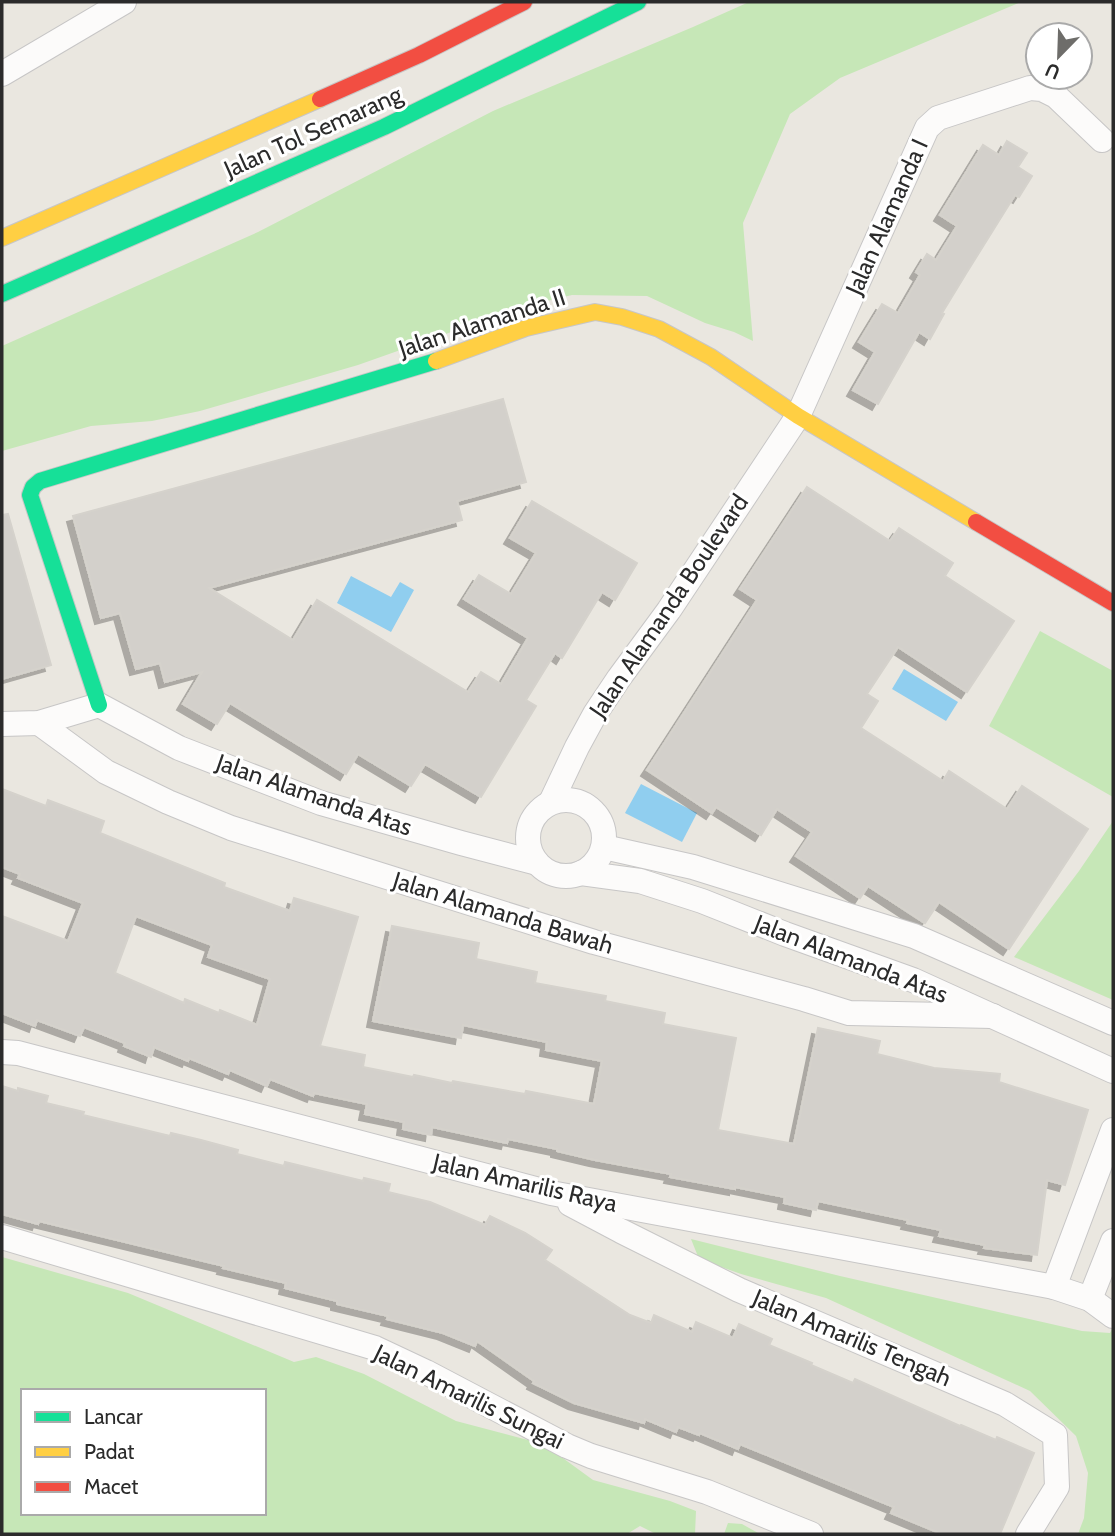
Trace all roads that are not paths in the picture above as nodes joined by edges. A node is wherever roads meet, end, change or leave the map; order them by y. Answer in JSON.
{"nodes":[{"id":1,"x":124,"y":2,"type":"edge"},
{"id":2,"x":524,"y":2,"type":"edge"},
{"id":3,"x":638,"y":2,"type":"edge"},
{"id":4,"x":2,"y":74,"type":"edge"},
{"id":5,"x":1102,"y":139,"type":"dead end"},
{"id":6,"x":2,"y":238,"type":"edge"},
{"id":7,"x":2,"y":295,"type":"edge"},
{"id":8,"x":798,"y":416,"type":"junction"},
{"id":9,"x":1113,"y":603,"type":"edge"},
{"id":10,"x":99,"y":705,"type":"junction"},
{"id":11,"x":39,"y":723,"type":"junction"},
{"id":12,"x":2,"y":724,"type":"edge"},
{"id":13,"x":551,"y":802,"type":"junction"},
{"id":14,"x":604,"y":847,"type":"junction"},
{"id":15,"x":537,"y":863,"type":"junction"},
{"id":16,"x":581,"y":873,"type":"junction"},
{"id":17,"x":993,"y":1016,"type":"junction"},
{"id":18,"x":1113,"y":1023,"type":"edge"},
{"id":19,"x":2,"y":1052,"type":"edge"},
{"id":20,"x":1113,"y":1071,"type":"edge"},
{"id":21,"x":1113,"y":1130,"type":"edge"},
{"id":22,"x":1104,"y":1183,"type":"edge"},
{"id":23,"x":551,"y":1193,"type":"junction"},
{"id":24,"x":632,"y":1208,"type":"junction"},
{"id":25,"x":621,"y":1231,"type":"junction"},
{"id":26,"x":2,"y":1237,"type":"edge"},
{"id":27,"x":1113,"y":1241,"type":"edge"},
{"id":28,"x":1054,"y":1287,"type":"junction"},
{"id":29,"x":1090,"y":1300,"type":"junction"},
{"id":30,"x":1113,"y":1316,"type":"edge"},
{"id":31,"x":810,"y":1534,"type":"edge"},
{"id":32,"x":1028,"y":1534,"type":"edge"}],
"edges":[{"from":1,"to":4,"type":"street"},
{"from":2,"to":6,"type":"main road","name":"Jalan Tol Semarang"},
{"from":3,"to":7,"type":"main road","name":"Jalan Tol Semarang"},
{"from":5,"to":8,"type":"street","name":"Jalan Alamanda I"},
{"from":8,"to":9,"type":"main road","name":"Jalan Alamanda II"},
{"from":8,"to":10,"type":"main road","name":"Jalan Alamanda II"},
{"from":8,"to":13,"type":"street","name":"Jalan Alamanda Boulevard"},
{"from":10,"to":11,"type":"street"},
{"from":10,"to":15,"type":"street","name":"Jalan Alamanda Atas"},
{"from":11,"to":12,"type":"street"},
{"from":11,"to":17,"type":"street","name":"Jalan Alamanda Bawah"},
{"from":13,"to":14,"type":"street"},
{"from":13,"to":15,"type":"street","name":"Jalan Alamanda Boulevard"},
{"from":14,"to":16,"type":"street"},
{"from":14,"to":18,"type":"street","name":"Jalan Alamanda Atas"},
{"from":15,"to":16,"type":"street"},
{"from":16,"to":17,"type":"street","name":"Jalan Alamanda Atas"},
{"from":17,"to":20,"type":"street","name":"Jalan Alamanda Atas"},
{"from":19,"to":23,"type":"street","name":"Jalan Amarilis Raya"},
{"from":21,"to":22,"type":"street"},
{"from":22,"to":28,"type":"street"},
{"from":23,"to":24,"type":"street","name":"Jalan Amarilis Raya"},
{"from":23,"to":25,"type":"street","name":"Jalan Amarilis Tengah"},
{"from":24,"to":25,"type":"street"},
{"from":24,"to":28,"type":"street","name":"Jalan Amarilis Raya"},
{"from":25,"to":32,"type":"street","name":"Jalan Amarilis Tengah"},
{"from":26,"to":31,"type":"street","name":"Jalan Amarilis Sungai"},
{"from":27,"to":29,"type":"street"},
{"from":28,"to":29,"type":"street","name":"Jalan Amarilis Raya"},
{"from":29,"to":30,"type":"street","name":"Jalan Amarilis Raya"}]}
